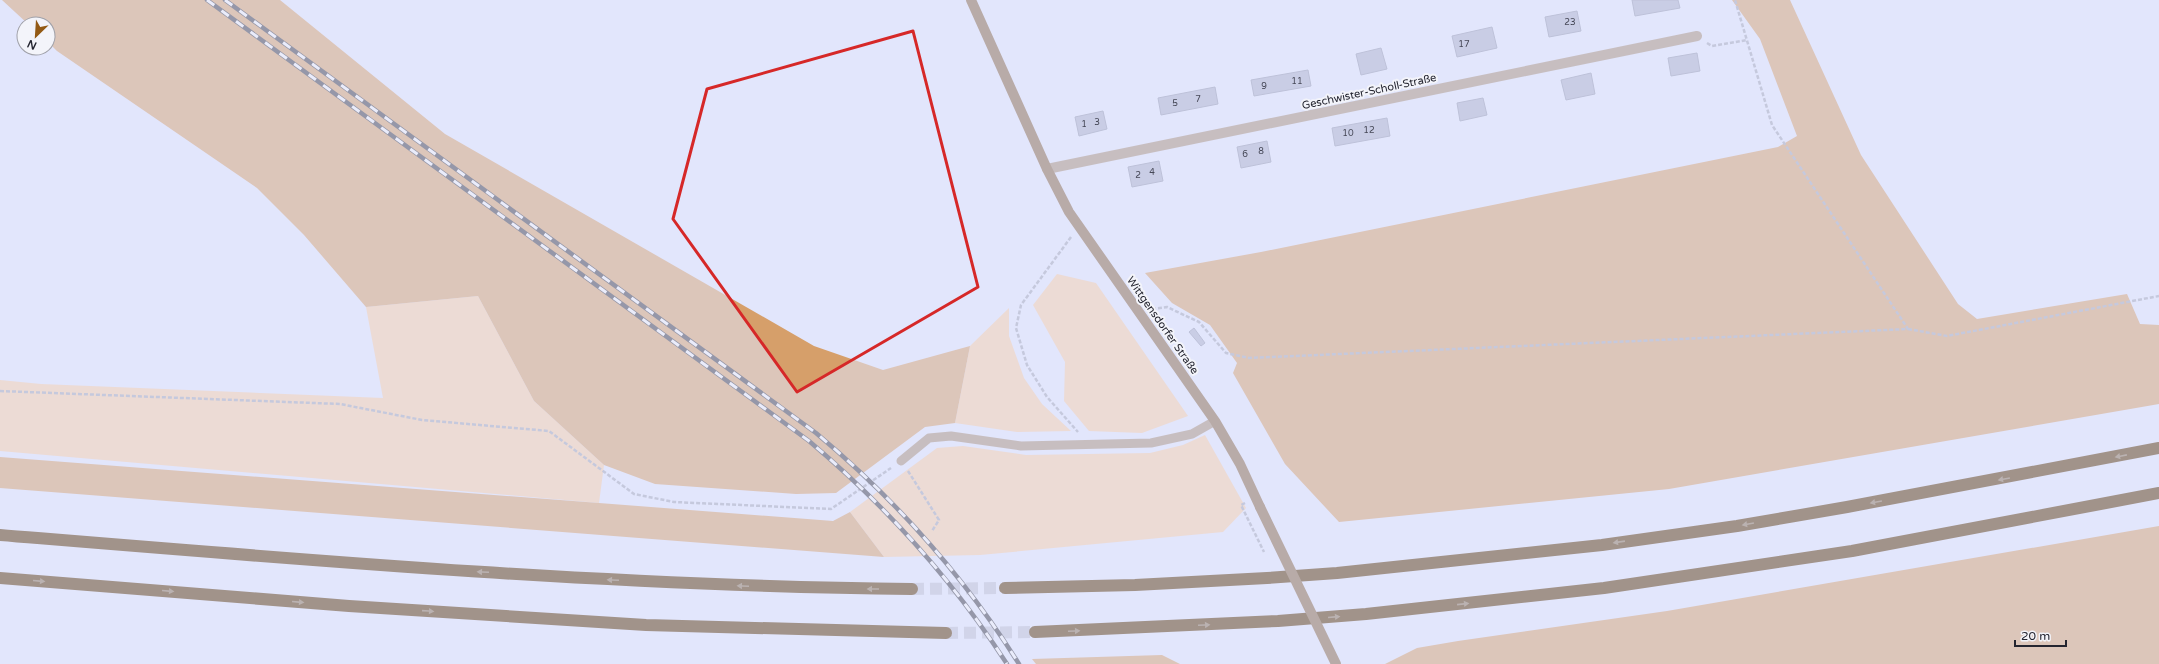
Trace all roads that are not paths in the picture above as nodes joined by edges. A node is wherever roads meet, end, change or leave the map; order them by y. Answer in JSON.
{"nodes":[{"id":1,"x":971,"y":0,"type":"edge"},
{"id":2,"x":1697,"y":36,"type":"road end"},
{"id":3,"x":1047,"y":169,"type":"junction"},
{"id":4,"x":1215,"y":421,"type":"junction"},
{"id":5,"x":2159,"y":448,"type":"edge"},
{"id":6,"x":901,"y":461,"type":"road end"},
{"id":7,"x":2159,"y":493,"type":"edge"},
{"id":8,"x":0,"y":535,"type":"edge"},
{"id":9,"x":0,"y":578,"type":"edge"},
{"id":10,"x":1005,"y":588,"type":"tunnel mouth"},
{"id":11,"x":912,"y":589,"type":"tunnel mouth"},
{"id":12,"x":1035,"y":632,"type":"tunnel mouth"},
{"id":13,"x":946,"y":633,"type":"tunnel mouth"},
{"id":14,"x":1336,"y":664,"type":"edge"}],
"edges":[{"from":1,"to":3,"type":"street","name":"Wittgensdorfer Straße"},
{"from":2,"to":3,"type":"street","name":"Geschwister-Scholl-Straße"},
{"from":3,"to":4,"type":"street","name":"Wittgensdorfer Straße"},
{"from":4,"to":6,"type":"lane"},
{"from":4,"to":14,"type":"street","name":"Wittgensdorfer Straße","bridge":true},
{"from":5,"to":10,"type":"highway","one_way":true},
{"from":12,"to":7,"type":"highway","one_way":true},
{"from":11,"to":8,"type":"highway","one_way":true},
{"from":9,"to":13,"type":"highway","one_way":true}]}
